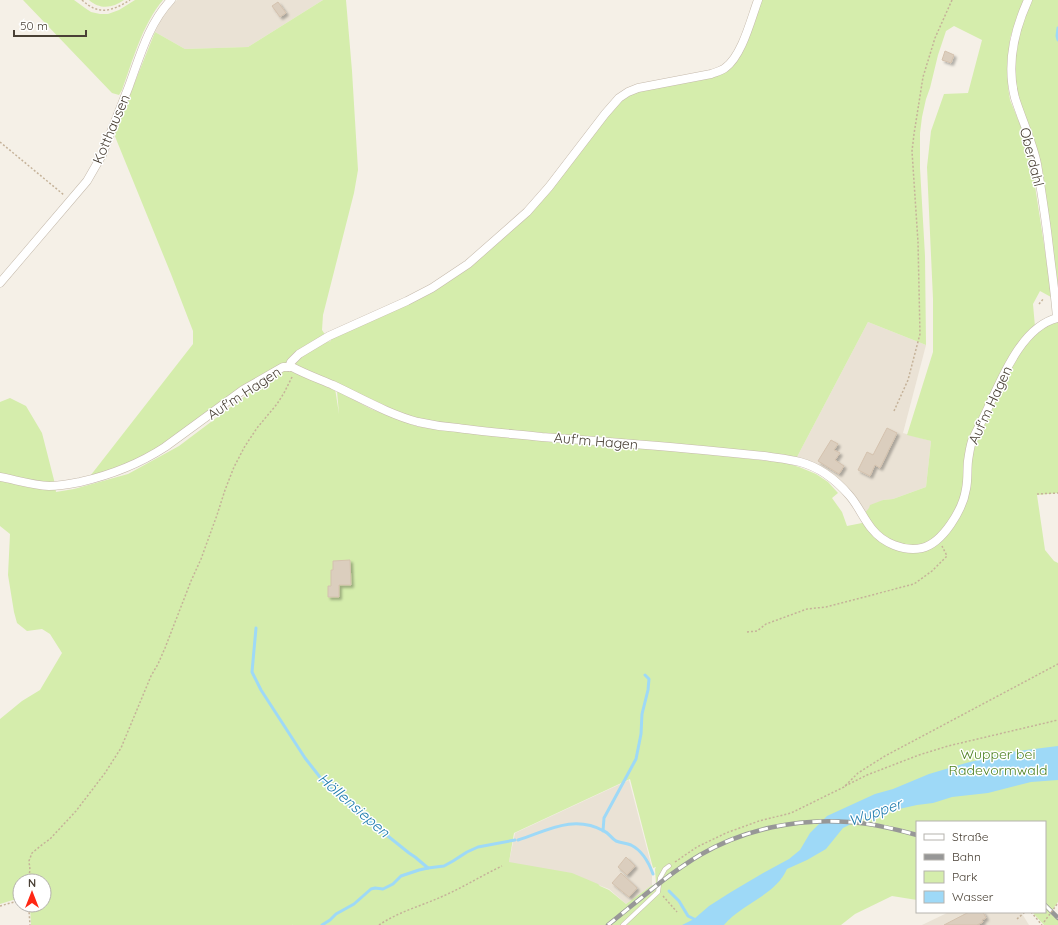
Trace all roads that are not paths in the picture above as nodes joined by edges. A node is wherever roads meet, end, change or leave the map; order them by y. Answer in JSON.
{"nodes":[{"id":1,"x":171,"y":0,"type":"edge"},
{"id":2,"x":758,"y":0,"type":"edge"},
{"id":3,"x":1028,"y":0,"type":"edge"},
{"id":4,"x":0,"y":283,"type":"edge"},
{"id":5,"x":1058,"y":318,"type":"edge"},
{"id":6,"x":293,"y":368,"type":"junction"},
{"id":7,"x":0,"y":477,"type":"edge"},
{"id":8,"x":669,"y":866,"type":"road end"},
{"id":9,"x":623,"y":925,"type":"edge"}],
"edges":[{"from":1,"to":4,"type":"street","name":"Kotthausen"},
{"from":2,"to":6,"type":"street"},
{"from":3,"to":5,"type":"street","name":"Oberdahl"},
{"from":5,"to":6,"type":"street","name":"Auf'm Hagen"},
{"from":6,"to":7,"type":"street","name":"Auf'm Hagen"},
{"from":8,"to":9,"type":"lane"}]}
